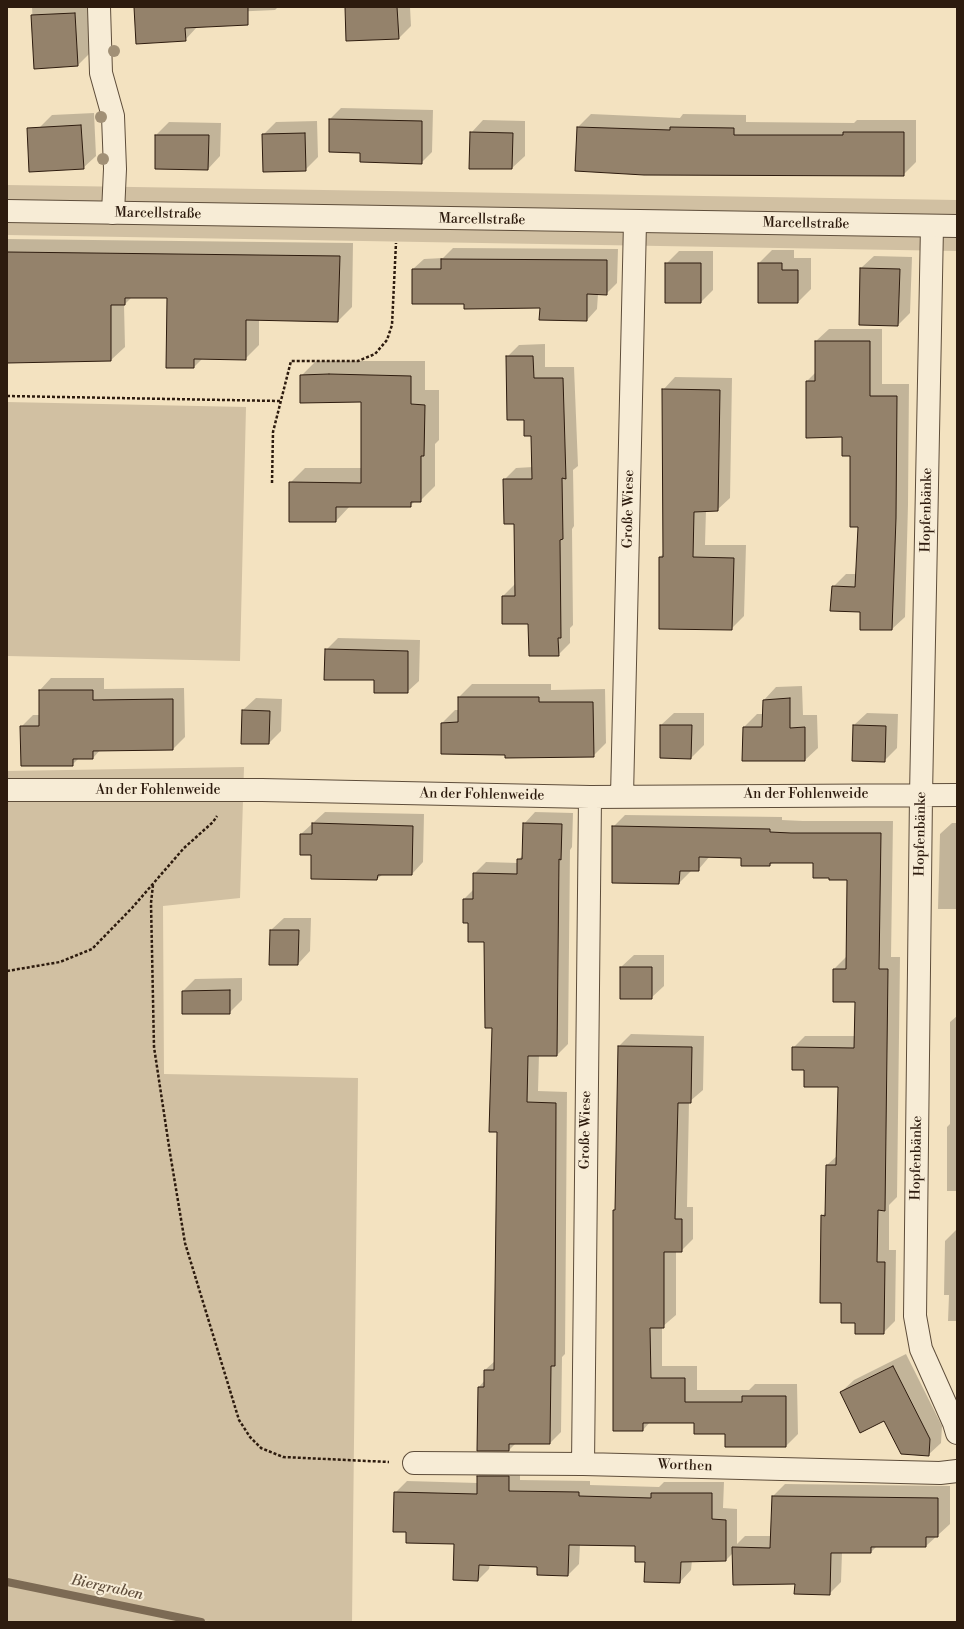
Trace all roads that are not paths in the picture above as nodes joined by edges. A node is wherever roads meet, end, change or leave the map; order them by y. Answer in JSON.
{"nodes":[{"id":1,"x":99,"y":7,"type":"edge"},
{"id":2,"x":7,"y":211,"type":"edge"},
{"id":3,"x":113,"y":213,"type":"junction"},
{"id":4,"x":635,"y":222,"type":"junction"},
{"id":5,"x":932,"y":226,"type":"junction"},
{"id":6,"x":957,"y":226,"type":"edge"},
{"id":7,"x":7,"y":790,"type":"edge"},
{"id":8,"x":922,"y":795,"type":"junction"},
{"id":9,"x":957,"y":795,"type":"edge"},
{"id":10,"x":622,"y":796,"type":"junction"},
{"id":11,"x":590,"y":797,"type":"junction"},
{"id":12,"x":957,"y":1433,"type":"edge"},
{"id":13,"x":414,"y":1463,"type":"road end"},
{"id":14,"x":583,"y":1464,"type":"junction"},
{"id":15,"x":957,"y":1471,"type":"edge"}],
"edges":[{"from":1,"to":3,"type":"street"},
{"from":2,"to":3,"type":"street","name":"Marcellstraße"},
{"from":3,"to":4,"type":"street","name":"Marcellstraße"},
{"from":4,"to":5,"type":"street","name":"Marcellstraße"},
{"from":4,"to":10,"type":"street","name":"Große Wiese"},
{"from":5,"to":6,"type":"street","name":"Marcellstraße"},
{"from":5,"to":8,"type":"street","name":"Hopfenbänke"},
{"from":7,"to":11,"type":"street","name":"An der Fohlenweide"},
{"from":8,"to":9,"type":"street","name":"An der Fohlenweide"},
{"from":8,"to":10,"type":"street","name":"An der Fohlenweide"},
{"from":8,"to":12,"type":"street","name":"Hopfenbänke"},
{"from":10,"to":11,"type":"street","name":"An der Fohlenweide"},
{"from":11,"to":14,"type":"street","name":"Große Wiese"},
{"from":13,"to":14,"type":"street","name":"Worthen"},
{"from":14,"to":15,"type":"street","name":"Worthen"}]}
